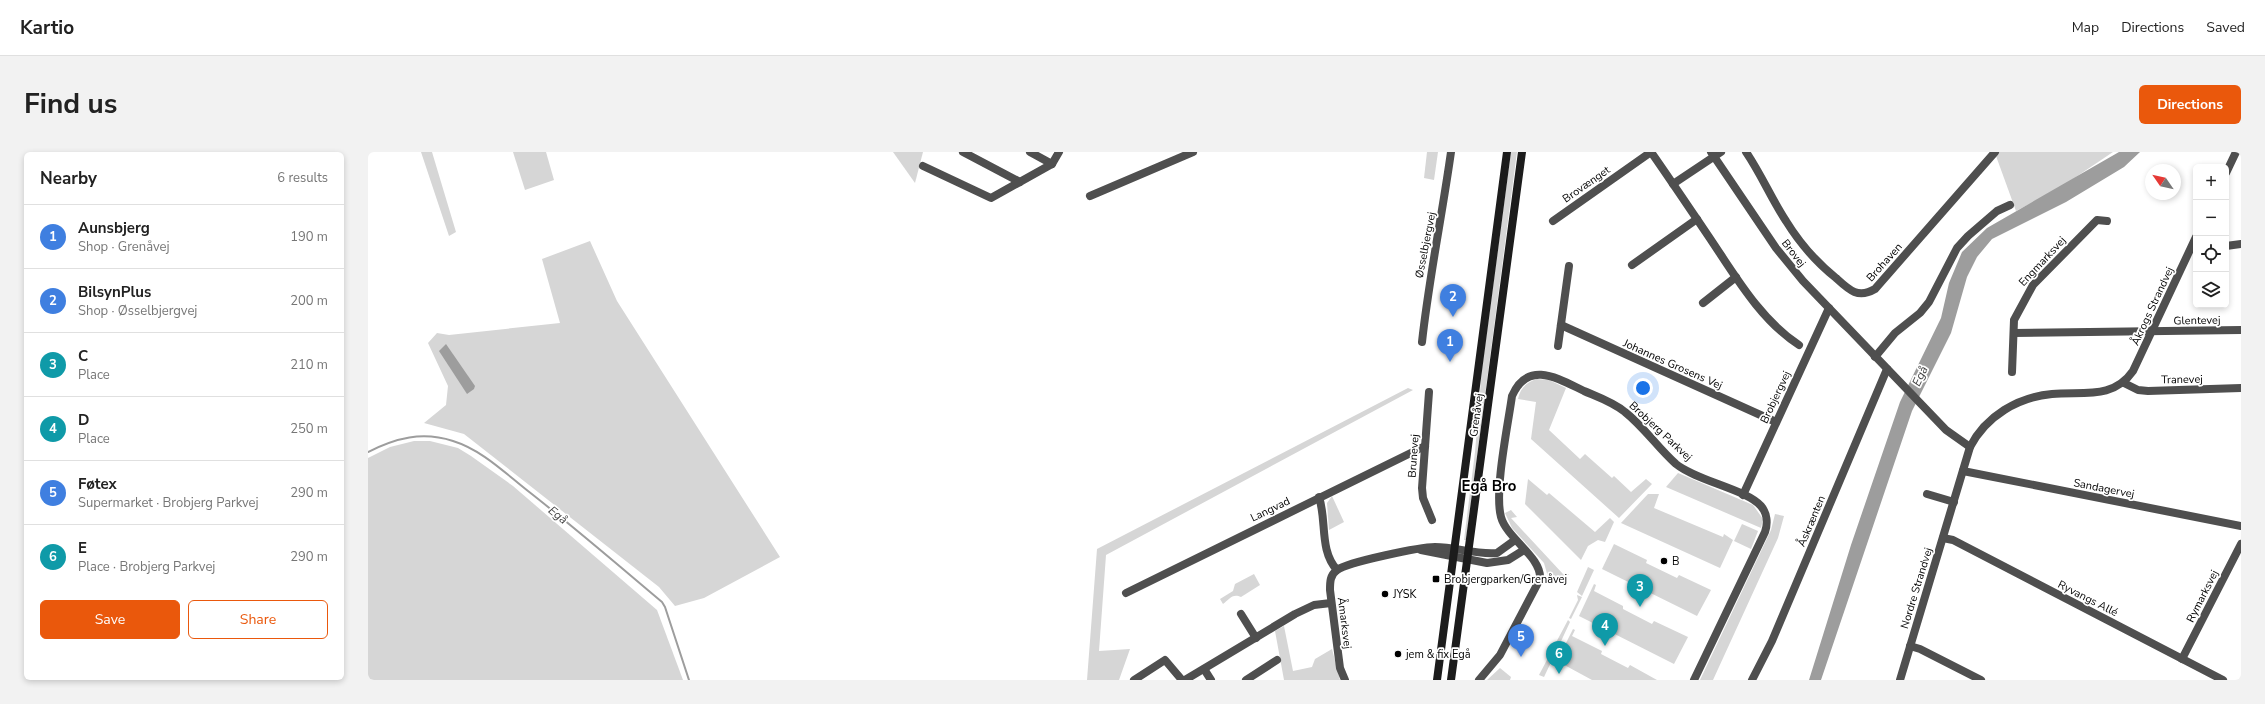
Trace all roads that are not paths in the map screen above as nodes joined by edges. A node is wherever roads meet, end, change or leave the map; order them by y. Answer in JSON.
{"nodes":[{"id":1,"x":963,"y":152,"type":"edge"},
{"id":2,"x":1030,"y":152,"type":"edge"},
{"id":3,"x":1059,"y":152,"type":"edge"},
{"id":4,"x":1193,"y":152,"type":"edge"},
{"id":5,"x":1451,"y":152,"type":"edge"},
{"id":6,"x":1507,"y":152,"type":"edge"},
{"id":7,"x":1522,"y":152,"type":"edge"},
{"id":8,"x":1651,"y":152,"type":"edge"},
{"id":9,"x":1746,"y":152,"type":"edge"},
{"id":10,"x":1995,"y":152,"type":"edge"},
{"id":11,"x":2236,"y":152,"type":"edge"},
{"id":12,"x":1715,"y":154,"type":"edge"},
{"id":13,"x":1052,"y":164,"type":"junction"},
{"id":14,"x":2229,"y":167,"type":"edge"},
{"id":15,"x":920,"y":174,"type":"dead end"},
{"id":16,"x":1020,"y":182,"type":"junction"},
{"id":17,"x":1673,"y":184,"type":"junction"},
{"id":18,"x":1090,"y":196,"type":"dead end"},
{"id":19,"x":2010,"y":205,"type":"dead end"},
{"id":20,"x":1697,"y":219,"type":"junction"},
{"id":21,"x":1553,"y":221,"type":"dead end"},
{"id":22,"x":2107,"y":221,"type":"dead end"},
{"id":23,"x":2241,"y":244,"type":"edge"},
{"id":24,"x":2193,"y":246,"type":"edge"},
{"id":25,"x":2229,"y":246,"type":"edge"},
{"id":26,"x":1632,"y":265,"type":"dead end"},
{"id":27,"x":1569,"y":266,"type":"dead end"},
{"id":28,"x":1736,"y":277,"type":"junction"},
{"id":29,"x":1702,"y":303,"type":"dead end"},
{"id":30,"x":1829,"y":308,"type":"junction"},
{"id":31,"x":1561,"y":326,"type":"junction"},
{"id":32,"x":2241,"y":330,"type":"edge"},
{"id":33,"x":2153,"y":331,"type":"junction"},
{"id":34,"x":2014,"y":333,"type":"junction"},
{"id":35,"x":1422,"y":342,"type":"dead end"},
{"id":36,"x":1799,"y":345,"type":"dead end"},
{"id":37,"x":1558,"y":346,"type":"dead end"},
{"id":38,"x":1875,"y":357,"type":"junction"},
{"id":39,"x":1887,"y":369,"type":"junction"},
{"id":40,"x":2012,"y":372,"type":"dead end"},
{"id":41,"x":2124,"y":383,"type":"junction"},
{"id":42,"x":2241,"y":388,"type":"edge"},
{"id":43,"x":1429,"y":392,"type":"dead end"},
{"id":44,"x":1776,"y":422,"type":"junction"},
{"id":45,"x":1425,"y":446,"type":"junction"},
{"id":46,"x":1970,"y":447,"type":"junction"},
{"id":47,"x":1963,"y":471,"type":"junction"},
{"id":48,"x":1927,"y":494,"type":"dead end"},
{"id":49,"x":1742,"y":495,"type":"junction"},
{"id":50,"x":1319,"y":497,"type":"junction"},
{"id":51,"x":1954,"y":502,"type":"junction"},
{"id":52,"x":1432,"y":520,"type":"dead end"},
{"id":53,"x":2241,"y":526,"type":"edge"},
{"id":54,"x":1943,"y":538,"type":"junction"},
{"id":55,"x":1515,"y":540,"type":"junction"},
{"id":56,"x":2241,"y":544,"type":"edge"},
{"id":57,"x":1454,"y":549,"type":"junction"},
{"id":58,"x":1421,"y":550,"type":"junction"},
{"id":59,"x":1524,"y":550,"type":"junction"},
{"id":60,"x":1468,"y":551,"type":"junction"},
{"id":61,"x":1453,"y":558,"type":"junction"},
{"id":62,"x":1467,"y":560,"type":"junction"},
{"id":63,"x":1337,"y":570,"type":"junction"},
{"id":64,"x":1126,"y":593,"type":"dead end"},
{"id":65,"x":1331,"y":603,"type":"junction"},
{"id":66,"x":1241,"y":614,"type":"dead end"},
{"id":67,"x":1256,"y":638,"type":"junction"},
{"id":68,"x":1910,"y":646,"type":"junction"},
{"id":69,"x":2182,"y":658,"type":"junction"},
{"id":70,"x":1278,"y":660,"type":"dead end"},
{"id":71,"x":1204,"y":669,"type":"junction"},
{"id":72,"x":1134,"y":680,"type":"edge"},
{"id":73,"x":1184,"y":680,"type":"edge"},
{"id":74,"x":1211,"y":680,"type":"edge"},
{"id":75,"x":1246,"y":680,"type":"edge"},
{"id":76,"x":1345,"y":680,"type":"edge"},
{"id":77,"x":1437,"y":680,"type":"edge"},
{"id":78,"x":1451,"y":680,"type":"edge"},
{"id":79,"x":1479,"y":680,"type":"edge"},
{"id":80,"x":1694,"y":680,"type":"edge"},
{"id":81,"x":1752,"y":680,"type":"edge"},
{"id":82,"x":1900,"y":680,"type":"edge"},
{"id":83,"x":1981,"y":680,"type":"edge"},
{"id":84,"x":2223,"y":680,"type":"edge"}],
"edges":[{"from":1,"to":16,"type":"street"},
{"from":2,"to":13,"type":"street"},
{"from":3,"to":13,"type":"street"},
{"from":4,"to":18,"type":"street"},
{"from":5,"to":35,"type":"street","name":"Øsselbjergvej"},
{"from":6,"to":57,"type":"main road","name":"Grenåvej"},
{"from":7,"to":60,"type":"main road","name":"Grenåvej"},
{"from":8,"to":17,"type":"street","name":"Brovænget"},
{"from":8,"to":21,"type":"street","name":"Brovænget"},
{"from":9,"to":10,"type":"street","name":"Brohaven"},
{"from":11,"to":14,"type":"street"},
{"from":12,"to":17,"type":"street"},
{"from":12,"to":30,"type":"street","name":"Brovej"},
{"from":13,"to":16,"type":"street"},
{"from":15,"to":16,"type":"street"},
{"from":17,"to":20,"type":"street","name":"Brovænget"},
{"from":19,"to":38,"type":"street"},
{"from":20,"to":26,"type":"street"},
{"from":20,"to":28,"type":"street","name":"Brovænget"},
{"from":22,"to":34,"type":"street","name":"Engmarksvej"},
{"from":23,"to":25,"type":"street"},
{"from":24,"to":33,"type":"street","name":"Åkrogs Strandvej"},
{"from":27,"to":31,"type":"street"},
{"from":28,"to":29,"type":"street"},
{"from":28,"to":36,"type":"street","name":"Brovænget"},
{"from":30,"to":38,"type":"street","name":"Brovej"},
{"from":30,"to":44,"type":"street","name":"Brobjergvej"},
{"from":31,"to":37,"type":"street"},
{"from":31,"to":44,"type":"street","name":"Johannes Grosens Vej"},
{"from":32,"to":33,"type":"street","name":"Glentevej"},
{"from":33,"to":34,"type":"street"},
{"from":33,"to":41,"type":"street","name":"Åkrogs Strandvej"},
{"from":34,"to":40,"type":"street","name":"Engmarksvej"},
{"from":38,"to":39,"type":"street","name":"Brovej"},
{"from":39,"to":46,"type":"street","name":"Brovej"},
{"from":39,"to":81,"type":"street","name":"Åskrænten"},
{"from":41,"to":42,"type":"street","name":"Tranevej"},
{"from":41,"to":46,"type":"street","name":"Nordre Strandvej"},
{"from":43,"to":45,"type":"street","name":"Brunevej"},
{"from":44,"to":49,"type":"street","name":"Brobjergvej"},
{"from":45,"to":50,"type":"street","name":"Langvad"},
{"from":45,"to":52,"type":"street","name":"Brunevej"},
{"from":46,"to":47,"type":"street","name":"Nordre Strandvej"},
{"from":47,"to":51,"type":"street","name":"Nordre Strandvej"},
{"from":47,"to":53,"type":"street","name":"Sandagervej"},
{"from":48,"to":51,"type":"street"},
{"from":49,"to":55,"type":"street","name":"Brobjerg Parkvej"},
{"from":49,"to":80,"type":"street","name":"Brobjerg Parkvej"},
{"from":50,"to":63,"type":"street"},
{"from":50,"to":64,"type":"street","name":"Langvad"},
{"from":51,"to":54,"type":"street","name":"Nordre Strandvej"},
{"from":54,"to":68,"type":"street","name":"Nordre Strandvej"},
{"from":54,"to":69,"type":"street","name":"Ryvangs Allé"},
{"from":55,"to":59,"type":"street","name":"Brobjerg Parkvej"},
{"from":55,"to":60,"type":"street"},
{"from":56,"to":69,"type":"street","name":"Rymarksvej"},
{"from":57,"to":58,"type":"street"},
{"from":57,"to":60,"type":"street"},
{"from":57,"to":61,"type":"main road","name":"Grenåvej"},
{"from":58,"to":61,"type":"street"},
{"from":58,"to":63,"type":"street"},
{"from":59,"to":62,"type":"street"},
{"from":59,"to":79,"type":"street","name":"Brobjerg Parkvej"},
{"from":60,"to":62,"type":"main road","name":"Grenåvej"},
{"from":61,"to":62,"type":"street"},
{"from":61,"to":77,"type":"main road","name":"Grenåvej"},
{"from":62,"to":78,"type":"main road","name":"Grenåvej"},
{"from":63,"to":65,"type":"street","name":"Åmarksvej"},
{"from":65,"to":67,"type":"street"},
{"from":65,"to":76,"type":"street","name":"Åmarksvej"},
{"from":66,"to":67,"type":"street"},
{"from":67,"to":71,"type":"street"},
{"from":68,"to":82,"type":"street","name":"Nordre Strandvej"},
{"from":68,"to":83,"type":"street"},
{"from":69,"to":84,"type":"street","name":"Ryvangs Allé"},
{"from":70,"to":75,"type":"street"},
{"from":71,"to":73,"type":"street"},
{"from":71,"to":74,"type":"street"},
{"from":72,"to":73,"type":"street"}]}
